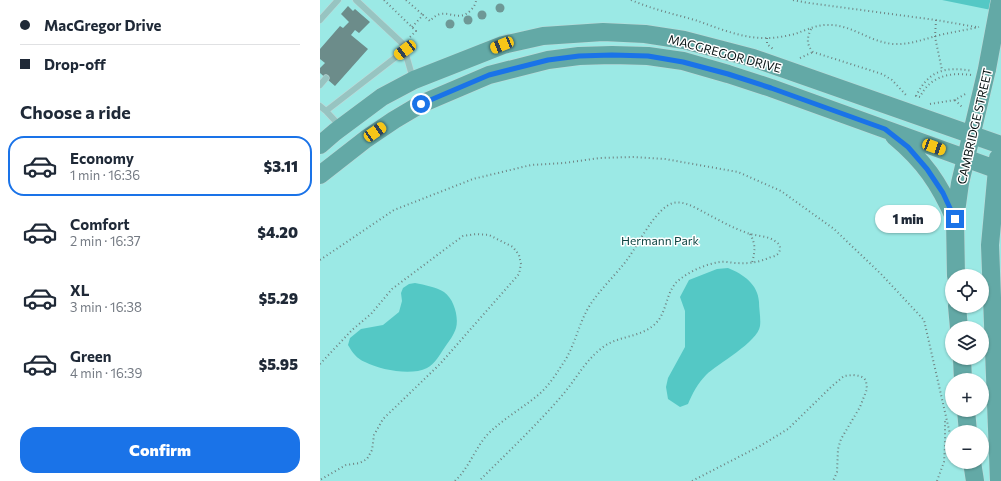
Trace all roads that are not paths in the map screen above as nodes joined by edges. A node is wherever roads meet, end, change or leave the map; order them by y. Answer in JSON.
{"nodes":[{"id":1,"x":338,"y":0,"type":"edge"},
{"id":2,"x":356,"y":0,"type":"edge"},
{"id":3,"x":1000,"y":0,"type":"edge"},
{"id":4,"x":320,"y":20,"type":"edge"},
{"id":5,"x":404,"y":47,"type":"junction"},
{"id":6,"x":326,"y":78,"type":"dead end"},
{"id":7,"x":414,"y":80,"type":"junction"},
{"id":8,"x":320,"y":85,"type":"edge"},
{"id":9,"x":421,"y":104,"type":"junction"},
{"id":10,"x":320,"y":106,"type":"edge"},
{"id":11,"x":326,"y":111,"type":"junction"},
{"id":12,"x":341,"y":128,"type":"junction"},
{"id":13,"x":885,"y":129,"type":"junction"},
{"id":14,"x":971,"y":135,"type":"junction"},
{"id":15,"x":1000,"y":142,"type":"edge"},
{"id":16,"x":320,"y":145,"type":"edge"},
{"id":17,"x":965,"y":158,"type":"junction"},
{"id":18,"x":999,"y":171,"type":"edge"},
{"id":19,"x":320,"y":175,"type":"edge"},
{"id":20,"x":955,"y":219,"type":"junction"},
{"id":21,"x":1001,"y":221,"type":"edge"},
{"id":22,"x":990,"y":245,"type":"junction"},
{"id":23,"x":956,"y":269,"type":"edge"},
{"id":24,"x":973,"y":469,"type":"edge"},
{"id":25,"x":975,"y":481,"type":"edge"},
{"id":26,"x":999,"y":481,"type":"edge"}],
"edges":[{"from":1,"to":4,"type":"lane"},
{"from":2,"to":5,"type":"lane"},
{"from":3,"to":14,"type":"main road","name":"CAMBRIDGE STREET","bridge":true},
{"from":5,"to":7,"type":"lane"},
{"from":5,"to":11,"type":"lane"},
{"from":6,"to":8,"type":"lane"},
{"from":7,"to":9,"type":"main road"},
{"from":7,"to":12,"type":"main road","name":"MACGREGOR DRIVE"},
{"from":7,"to":14,"type":"main road","name":"MACGREGOR DRIVE"},
{"from":9,"to":13,"type":"main road","name":"MACGREGOR DRIVE"},
{"from":9,"to":19,"type":"main road","name":"MACGREGOR DRIVE"},
{"from":10,"to":11,"type":"lane"},
{"from":11,"to":12,"type":"lane"},
{"from":12,"to":16,"type":"main road","name":"MACGREGOR DRIVE"},
{"from":13,"to":17,"type":"main road","name":"MACGREGOR DRIVE"},
{"from":13,"to":20,"type":"main road"},
{"from":14,"to":15,"type":"main road","name":"MACGREGOR DRIVE"},
{"from":14,"to":17,"type":"main road","name":"CAMBRIDGE STREET"},
{"from":15,"to":18,"type":"main road"},
{"from":17,"to":18,"type":"main road","name":"MACGREGOR DRIVE"},
{"from":17,"to":20,"type":"main road","name":"CAMBRIDGE STREET"},
{"from":18,"to":22,"type":"main road"},
{"from":20,"to":23,"type":"main road","name":"CAMBRIDGE STREET"},
{"from":21,"to":22,"type":"main road"},
{"from":22,"to":26,"type":"main road"},
{"from":24,"to":25,"type":"main road"}]}
